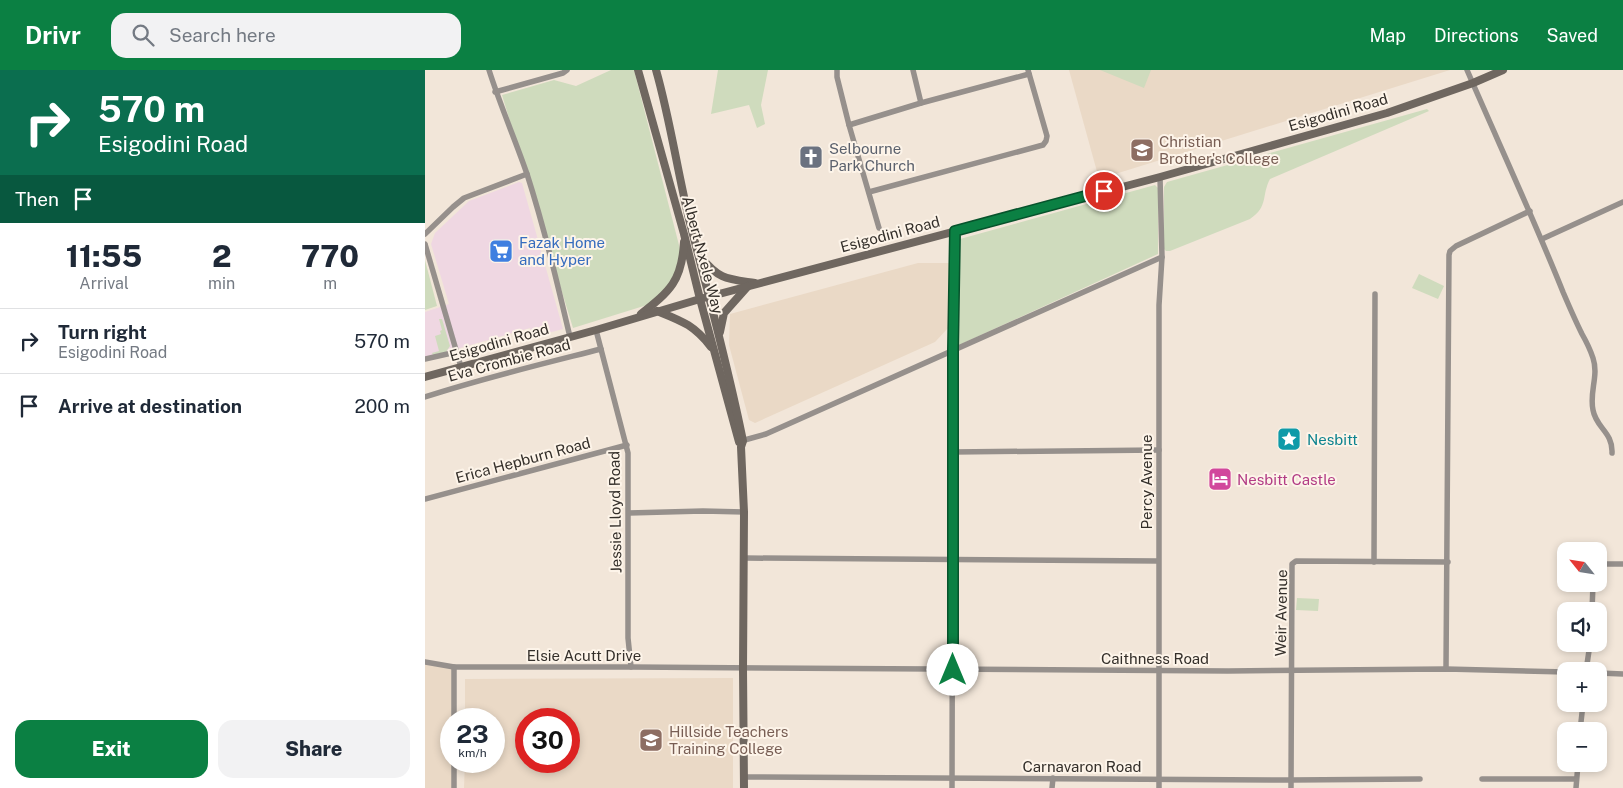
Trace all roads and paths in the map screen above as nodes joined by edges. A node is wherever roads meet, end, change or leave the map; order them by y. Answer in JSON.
{"nodes":[{"id":1,"x":489,"y":70,"type":"edge"},
{"id":2,"x":567,"y":70,"type":"edge"},
{"id":3,"x":638,"y":70,"type":"edge"},
{"id":4,"x":656,"y":70,"type":"edge"},
{"id":5,"x":837,"y":70,"type":"edge"},
{"id":6,"x":913,"y":70,"type":"edge"},
{"id":7,"x":1467,"y":70,"type":"edge"},
{"id":8,"x":1503,"y":70,"type":"edge"},
{"id":9,"x":1028,"y":72,"type":"edge"},
{"id":10,"x":1473,"y":83,"type":"junction"},
{"id":11,"x":495,"y":92,"type":"junction"},
{"id":12,"x":921,"y":103,"type":"junction"},
{"id":13,"x":849,"y":125,"type":"junction"},
{"id":14,"x":527,"y":174,"type":"junction"},
{"id":15,"x":1161,"y":176,"type":"junction"},
{"id":16,"x":869,"y":192,"type":"junction"},
{"id":17,"x":1623,"y":202,"type":"edge"},
{"id":18,"x":1530,"y":211,"type":"junction"},
{"id":19,"x":879,"y":228,"type":"dead end"},
{"id":20,"x":955,"y":231,"type":"junction"},
{"id":21,"x":425,"y":234,"type":"edge"},
{"id":22,"x":684,"y":234,"type":"junction"},
{"id":23,"x":1542,"y":239,"type":"junction"},
{"id":24,"x":425,"y":244,"type":"edge"},
{"id":25,"x":699,"y":253,"type":"junction"},
{"id":26,"x":1162,"y":257,"type":"junction"},
{"id":27,"x":759,"y":283,"type":"junction"},
{"id":28,"x":748,"y":286,"type":"junction"},
{"id":29,"x":1375,"y":294,"type":"dead end"},
{"id":30,"x":710,"y":297,"type":"junction"},
{"id":31,"x":700,"y":299,"type":"junction"},
{"id":32,"x":657,"y":311,"type":"junction"},
{"id":33,"x":637,"y":317,"type":"junction"},
{"id":34,"x":596,"y":330,"type":"junction"},
{"id":35,"x":570,"y":337,"type":"junction"},
{"id":36,"x":719,"y":338,"type":"junction"},
{"id":37,"x":601,"y":349,"type":"junction"},
{"id":38,"x":953,"y":350,"type":"junction"},
{"id":39,"x":714,"y":351,"type":"junction"},
{"id":40,"x":456,"y":352,"type":"junction"},
{"id":41,"x":425,"y":360,"type":"edge"},
{"id":42,"x":461,"y":367,"type":"junction"},
{"id":43,"x":425,"y":377,"type":"edge"},
{"id":44,"x":425,"y":397,"type":"edge"},
{"id":45,"x":741,"y":443,"type":"junction"},
{"id":46,"x":627,"y":445,"type":"junction"},
{"id":47,"x":1159,"y":450,"type":"junction"},
{"id":48,"x":953,"y":452,"type":"junction"},
{"id":49,"x":1612,"y":453,"type":"dead end"},
{"id":50,"x":425,"y":499,"type":"edge"},
{"id":51,"x":744,"y":512,"type":"junction"},
{"id":52,"x":629,"y":513,"type":"junction"},
{"id":53,"x":745,"y":558,"type":"junction"},
{"id":54,"x":953,"y":560,"type":"junction"},
{"id":55,"x":1158,"y":562,"type":"junction"},
{"id":56,"x":1373,"y":562,"type":"junction"},
{"id":57,"x":1448,"y":562,"type":"junction"},
{"id":58,"x":1607,"y":564,"type":"edge"},
{"id":59,"x":1623,"y":564,"type":"edge"},
{"id":60,"x":425,"y":662,"type":"edge"},
{"id":61,"x":454,"y":667,"type":"junction"},
{"id":62,"x":631,"y":667,"type":"junction"},
{"id":63,"x":743,"y":669,"type":"junction"},
{"id":64,"x":1292,"y":669,"type":"junction"},
{"id":65,"x":1446,"y":669,"type":"junction"},
{"id":66,"x":953,"y":670,"type":"junction"},
{"id":67,"x":1159,"y":670,"type":"junction"},
{"id":68,"x":1557,"y":672,"type":"edge"},
{"id":69,"x":1607,"y":673,"type":"edge"},
{"id":70,"x":1623,"y":674,"type":"edge"},
{"id":71,"x":454,"y":708,"type":"edge"},
{"id":72,"x":1577,"y":772,"type":"edge"},
{"id":73,"x":454,"y":773,"type":"edge"},
{"id":74,"x":952,"y":777,"type":"junction"},
{"id":75,"x":744,"y":778,"type":"junction"},
{"id":76,"x":1053,"y":778,"type":"junction"},
{"id":77,"x":1159,"y":779,"type":"junction"},
{"id":78,"x":1419,"y":779,"type":"dead end"},
{"id":79,"x":1482,"y":779,"type":"dead end"},
{"id":80,"x":1576,"y":779,"type":"junction"},
{"id":81,"x":1291,"y":780,"type":"junction"},
{"id":82,"x":454,"y":788,"type":"edge"},
{"id":83,"x":744,"y":788,"type":"edge"},
{"id":84,"x":952,"y":788,"type":"edge"},
{"id":85,"x":1052,"y":788,"type":"edge"},
{"id":86,"x":1159,"y":788,"type":"edge"},
{"id":87,"x":1291,"y":788,"type":"edge"},
{"id":88,"x":1576,"y":788,"type":"edge"}],
"edges":[{"from":1,"to":11,"type":"street"},
{"from":2,"to":11,"type":"street"},
{"from":3,"to":22,"type":"main road","name":"Albert Nxele Way"},
{"from":4,"to":25,"type":"main road","name":"Albert Nxele Way"},
{"from":5,"to":13,"type":"street"},
{"from":6,"to":12,"type":"street"},
{"from":7,"to":10,"type":"street"},
{"from":8,"to":10,"type":"main road","name":"Esigodini Road"},
{"from":9,"to":12,"type":"street"},
{"from":9,"to":16,"type":"street"},
{"from":10,"to":15,"type":"main road","name":"Esigodini Road"},
{"from":10,"to":18,"type":"street"},
{"from":11,"to":14,"type":"street"},
{"from":12,"to":13,"type":"street"},
{"from":13,"to":16,"type":"street"},
{"from":14,"to":21,"type":"street"},
{"from":14,"to":35,"type":"street"},
{"from":15,"to":20,"type":"main road","name":"Esigodini Road"},
{"from":15,"to":26,"type":"street","name":"Percy Avenue"},
{"from":16,"to":19,"type":"street"},
{"from":17,"to":23,"type":"street"},
{"from":18,"to":23,"type":"street"},
{"from":18,"to":57,"type":"street"},
{"from":20,"to":27,"type":"main road","name":"Esigodini Road"},
{"from":20,"to":38,"type":"street"},
{"from":22,"to":31,"type":"main road","name":"Albert Nxele Way"},
{"from":22,"to":33,"type":"main road"},
{"from":23,"to":49,"type":"street"},
{"from":24,"to":40,"type":"street"},
{"from":25,"to":27,"type":"main road"},
{"from":25,"to":30,"type":"main road","name":"Albert Nxele Way"},
{"from":26,"to":38,"type":"street"},
{"from":26,"to":47,"type":"street","name":"Percy Avenue"},
{"from":27,"to":28,"type":"main road","name":"Esigodini Road"},
{"from":28,"to":30,"type":"main road","name":"Esigodini Road"},
{"from":28,"to":36,"type":"main road"},
{"from":29,"to":56,"type":"street"},
{"from":30,"to":31,"type":"main road","name":"Esigodini Road"},
{"from":30,"to":36,"type":"main road","name":"Albert Nxele Way"},
{"from":31,"to":32,"type":"main road","name":"Esigodini Road"},
{"from":31,"to":39,"type":"main road","name":"Albert Nxele Way"},
{"from":32,"to":33,"type":"main road","name":"Esigodini Road"},
{"from":32,"to":39,"type":"main road"},
{"from":33,"to":34,"type":"main road","name":"Esigodini Road"},
{"from":34,"to":35,"type":"main road","name":"Esigodini Road"},
{"from":34,"to":37,"type":"street","name":"Jessie Lloyd Road"},
{"from":35,"to":42,"type":"main road","name":"Esigodini Road"},
{"from":36,"to":45,"type":"main road","name":"Albert Nxele Way"},
{"from":37,"to":44,"type":"street","name":"Eva Crombie Road"},
{"from":37,"to":46,"type":"street","name":"Jessie Lloyd Road"},
{"from":38,"to":45,"type":"street"},
{"from":38,"to":48,"type":"street"},
{"from":39,"to":45,"type":"main road","name":"Albert Nxele Way"},
{"from":40,"to":41,"type":"street"},
{"from":40,"to":42,"type":"street"},
{"from":42,"to":43,"type":"main road","name":"Esigodini Road"},
{"from":45,"to":51,"type":"main road","name":"Albert Nxele Way"},
{"from":46,"to":50,"type":"street","name":"Erica Hepburn Road"},
{"from":46,"to":52,"type":"street","name":"Jessie Lloyd Road"},
{"from":47,"to":48,"type":"street"},
{"from":47,"to":55,"type":"street","name":"Percy Avenue"},
{"from":48,"to":54,"type":"street"},
{"from":51,"to":52,"type":"street"},
{"from":51,"to":53,"type":"main road","name":"Albert Nxele Way"},
{"from":52,"to":62,"type":"street","name":"Jessie Lloyd Road"},
{"from":53,"to":54,"type":"street"},
{"from":53,"to":63,"type":"main road","name":"Albert Nxele Way"},
{"from":54,"to":55,"type":"street"},
{"from":54,"to":66,"type":"street"},
{"from":55,"to":67,"type":"street","name":"Percy Avenue"},
{"from":56,"to":57,"type":"street","name":"Weir Avenue"},
{"from":56,"to":64,"type":"street","name":"Weir Avenue"},
{"from":57,"to":65,"type":"street"},
{"from":58,"to":59,"type":"street"},
{"from":60,"to":61,"type":"street","name":"Elsie Acutt Drive"},
{"from":61,"to":62,"type":"street","name":"Elsie Acutt Drive"},
{"from":61,"to":71,"type":"street"},
{"from":62,"to":63,"type":"street","name":"Elsie Acutt Drive"},
{"from":63,"to":66,"type":"street","name":"Caithness Road"},
{"from":63,"to":75,"type":"main road","name":"Albert Nxele Way"},
{"from":64,"to":65,"type":"street","name":"Caithness Road"},
{"from":64,"to":67,"type":"street","name":"Caithness Road"},
{"from":64,"to":81,"type":"street","name":"Weir Avenue"},
{"from":65,"to":68,"type":"street","name":"Caithness Road"},
{"from":66,"to":67,"type":"street","name":"Caithness Road"},
{"from":66,"to":74,"type":"street"},
{"from":67,"to":77,"type":"street","name":"Percy Avenue"},
{"from":69,"to":70,"type":"street"},
{"from":72,"to":80,"type":"street"},
{"from":73,"to":82,"type":"street"},
{"from":74,"to":75,"type":"street","name":"Carnavaron Road"},
{"from":74,"to":76,"type":"street","name":"Carnavaron Road"},
{"from":74,"to":84,"type":"street"},
{"from":75,"to":83,"type":"main road","name":"Albert Nxele Way"},
{"from":76,"to":77,"type":"street","name":"Carnavaron Road"},
{"from":76,"to":85,"type":"street"},
{"from":77,"to":81,"type":"street","name":"Carnavaron Road"},
{"from":77,"to":86,"type":"street","name":"Percy Avenue"},
{"from":78,"to":81,"type":"street","name":"Carnavaron Road"},
{"from":79,"to":80,"type":"street"},
{"from":80,"to":88,"type":"street"},
{"from":81,"to":87,"type":"street","name":"Weir Avenue"}]}
